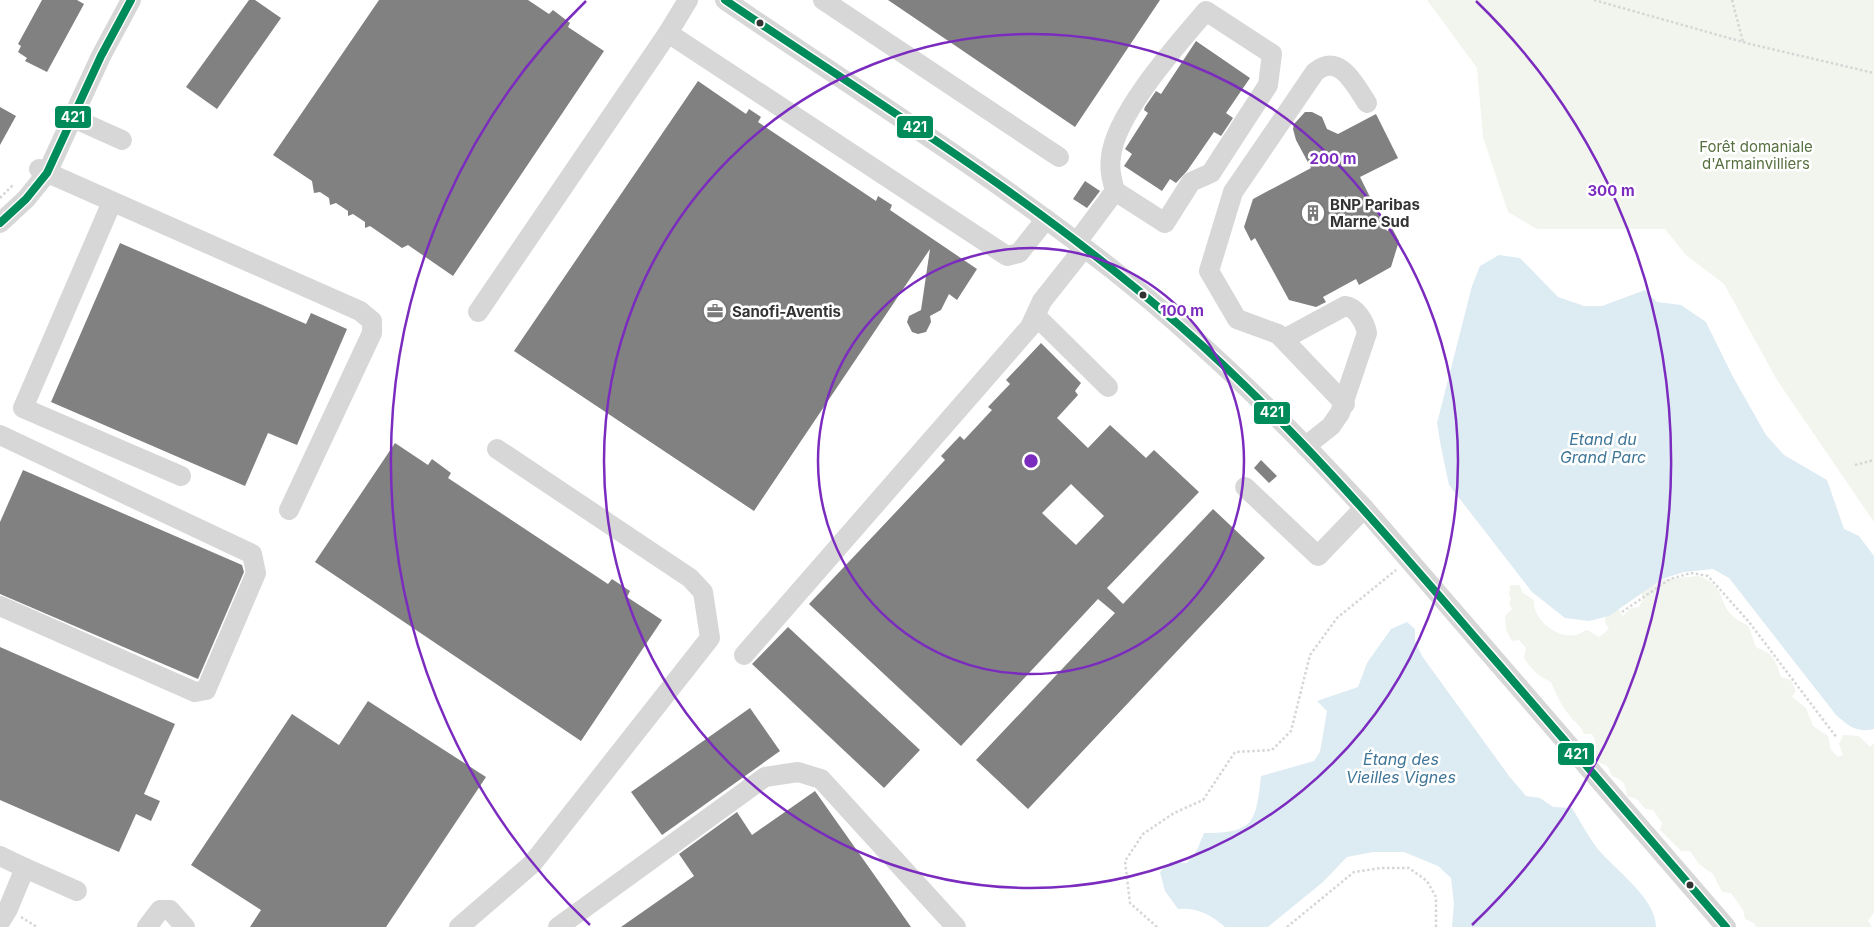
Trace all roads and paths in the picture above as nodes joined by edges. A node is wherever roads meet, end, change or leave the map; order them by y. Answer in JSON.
{"nodes":[{"id":1,"x":131,"y":0,"type":"edge"},
{"id":2,"x":688,"y":0,"type":"edge"},
{"id":3,"x":823,"y":0,"type":"edge"},
{"id":4,"x":1594,"y":0,"type":"edge"},
{"id":5,"x":1732,"y":0,"type":"edge"},
{"id":6,"x":734,"y":3,"type":"edge"},
{"id":7,"x":668,"y":33,"type":"junction"},
{"id":8,"x":1743,"y":42,"type":"junction"},
{"id":9,"x":1874,"y":73,"type":"edge"},
{"id":10,"x":1367,"y":104,"type":"dead end"},
{"id":11,"x":69,"y":126,"type":"junction"},
{"id":12,"x":122,"y":140,"type":"dead end"},
{"id":13,"x":1059,"y":157,"type":"dead end"},
{"id":14,"x":43,"y":171,"type":"junction"},
{"id":15,"x":1115,"y":191,"type":"junction"},
{"id":16,"x":112,"y":202,"type":"junction"},
{"id":17,"x":0,"y":208,"type":"edge"},
{"id":18,"x":1046,"y":219,"type":"junction"},
{"id":19,"x":0,"y":223,"type":"edge"},
{"id":20,"x":1080,"y":245,"type":"junction"},
{"id":21,"x":478,"y":312,"type":"dead end"},
{"id":22,"x":1036,"y":316,"type":"junction"},
{"id":23,"x":1284,"y":339,"type":"junction"},
{"id":24,"x":1108,"y":387,"type":"dead end"},
{"id":25,"x":1345,"y":404,"type":"junction"},
{"id":26,"x":2,"y":441,"type":"edge"},
{"id":27,"x":1306,"y":446,"type":"junction"},
{"id":28,"x":497,"y":449,"type":"dead end"},
{"id":29,"x":1874,"y":460,"type":"edge"},
{"id":30,"x":1855,"y":465,"type":"dead end"},
{"id":31,"x":181,"y":476,"type":"dead end"},
{"id":32,"x":1245,"y":487,"type":"dead end"},
{"id":33,"x":1364,"y":508,"type":"junction"},
{"id":34,"x":289,"y":510,"type":"dead end"},
{"id":35,"x":1409,"y":559,"type":"junction"},
{"id":36,"x":0,"y":606,"type":"edge"},
{"id":37,"x":1622,"y":612,"type":"dead end"},
{"id":38,"x":744,"y":656,"type":"dead end"},
{"id":39,"x":1836,"y":738,"type":"dead end"},
{"id":40,"x":0,"y":856,"type":"edge"},
{"id":41,"x":25,"y":868,"type":"junction"},
{"id":42,"x":77,"y":892,"type":"dead end"},
{"id":43,"x":0,"y":922,"type":"edge"},
{"id":44,"x":147,"y":927,"type":"edge"},
{"id":45,"x":186,"y":927,"type":"edge"},
{"id":46,"x":459,"y":927,"type":"edge"},
{"id":47,"x":558,"y":927,"type":"edge"},
{"id":48,"x":956,"y":927,"type":"edge"},
{"id":49,"x":1157,"y":927,"type":"edge"},
{"id":50,"x":1287,"y":927,"type":"edge"},
{"id":51,"x":1436,"y":927,"type":"edge"},
{"id":52,"x":1726,"y":927,"type":"edge"}],
"edges":[{"from":1,"to":11,"type":"street"},
{"from":2,"to":7,"type":"street"},
{"from":3,"to":13,"type":"street"},
{"from":4,"to":8,"type":"path"},
{"from":5,"to":8,"type":"path"},
{"from":6,"to":18,"type":"street"},
{"from":7,"to":18,"type":"street"},
{"from":7,"to":21,"type":"street"},
{"from":8,"to":9,"type":"path"},
{"from":10,"to":23,"type":"street"},
{"from":11,"to":12,"type":"street"},
{"from":11,"to":14,"type":"street"},
{"from":14,"to":16,"type":"street"},
{"from":14,"to":17,"type":"street"},
{"from":14,"to":19,"type":"street"},
{"from":15,"to":15,"type":"street"},
{"from":15,"to":20,"type":"street"},
{"from":16,"to":31,"type":"street"},
{"from":16,"to":34,"type":"street"},
{"from":18,"to":20,"type":"street"},
{"from":20,"to":22,"type":"street"},
{"from":20,"to":27,"type":"street"},
{"from":22,"to":24,"type":"street"},
{"from":22,"to":38,"type":"street"},
{"from":23,"to":25,"type":"street"},
{"from":23,"to":25,"type":"street"},
{"from":25,"to":27,"type":"street"},
{"from":26,"to":36,"type":"street"},
{"from":27,"to":33,"type":"street"},
{"from":28,"to":46,"type":"street"},
{"from":29,"to":30,"type":"path"},
{"from":32,"to":33,"type":"street"},
{"from":33,"to":35,"type":"street"},
{"from":35,"to":49,"type":"path"},
{"from":35,"to":52,"type":"street"},
{"from":37,"to":39,"type":"path"},
{"from":40,"to":41,"type":"street"},
{"from":41,"to":42,"type":"street"},
{"from":41,"to":43,"type":"street"},
{"from":44,"to":45,"type":"street"},
{"from":47,"to":48,"type":"street"},
{"from":50,"to":51,"type":"path"}]}
